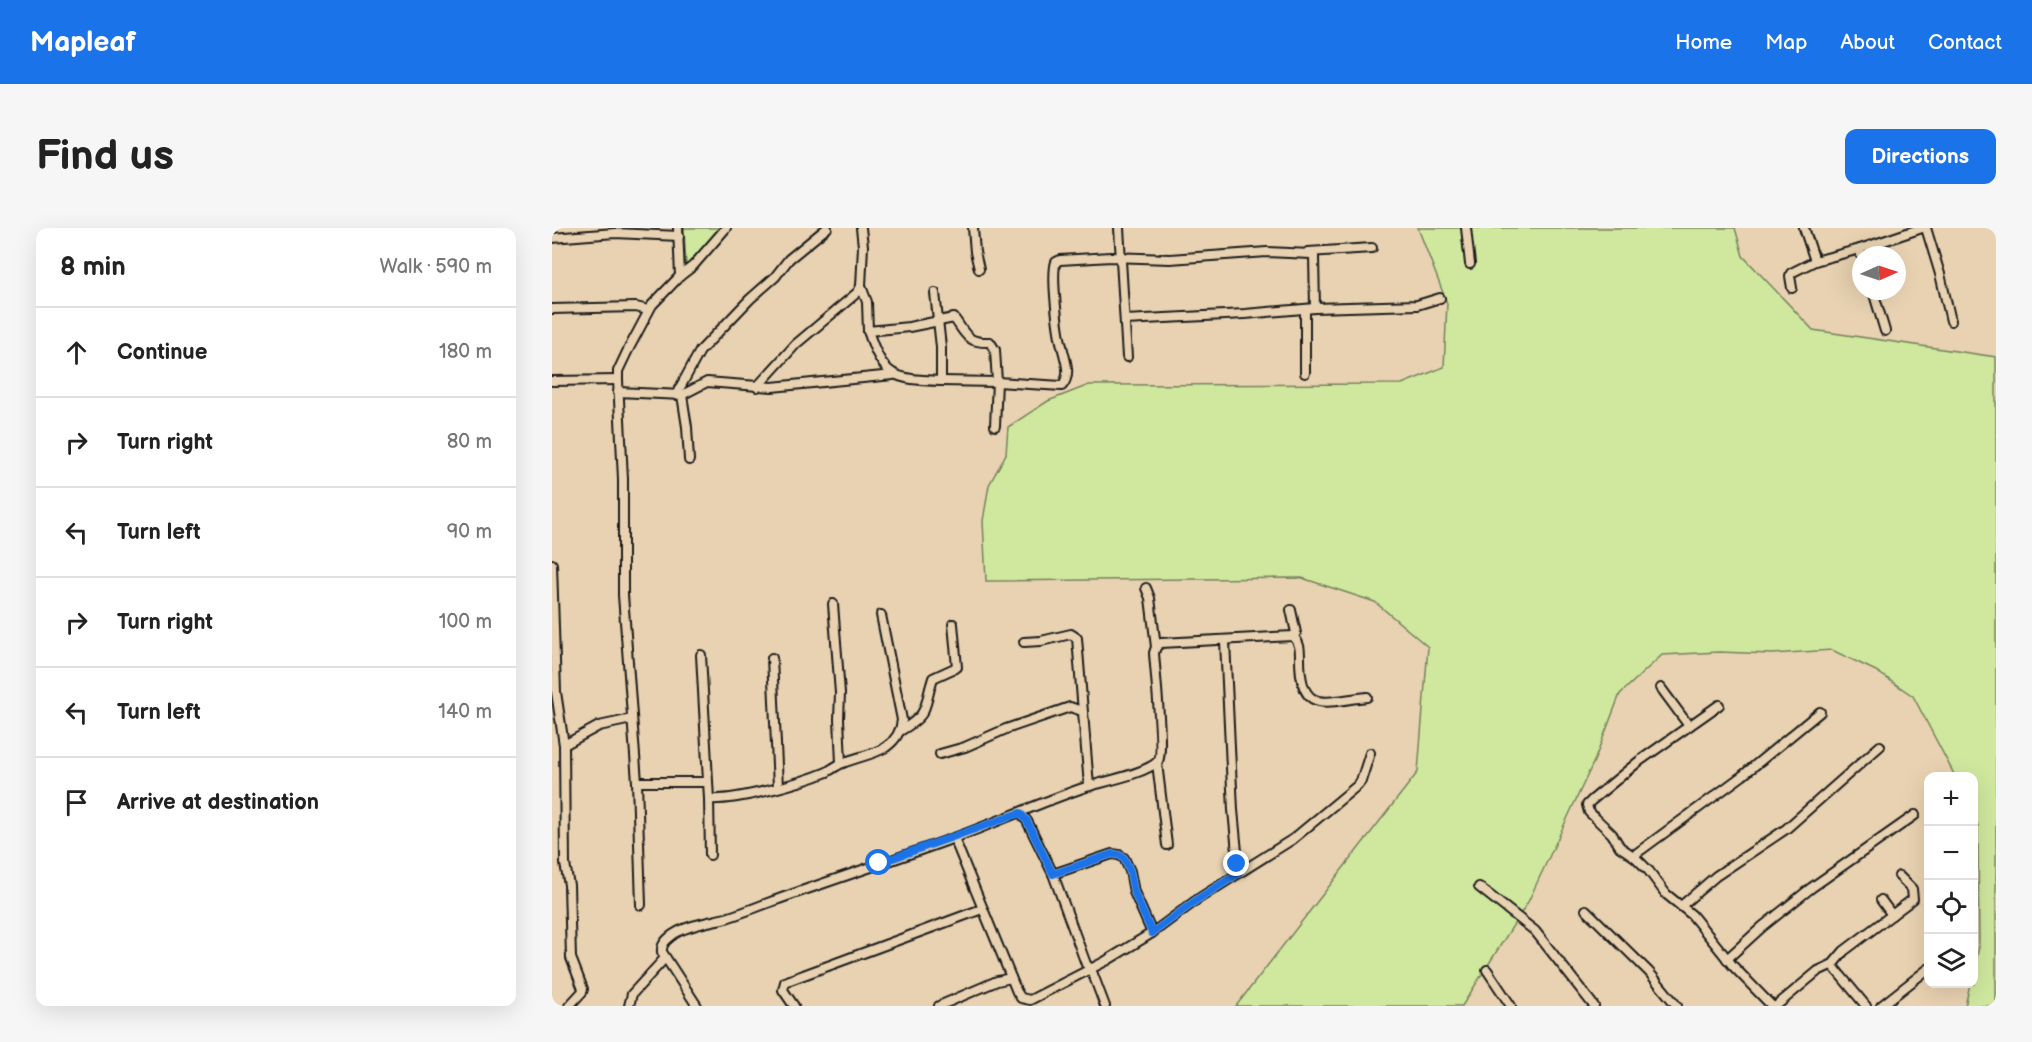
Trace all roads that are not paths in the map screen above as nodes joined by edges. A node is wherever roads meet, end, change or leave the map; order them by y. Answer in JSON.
{"nodes":[{"id":1,"x":726,"y":228,"type":"edge"},
{"id":2,"x":827,"y":228,"type":"edge"},
{"id":3,"x":861,"y":228,"type":"edge"},
{"id":4,"x":973,"y":228,"type":"edge"},
{"id":5,"x":1119,"y":228,"type":"edge"},
{"id":6,"x":1466,"y":228,"type":"edge"},
{"id":7,"x":1804,"y":228,"type":"edge"},
{"id":8,"x":1924,"y":228,"type":"edge"},
{"id":9,"x":678,"y":232,"type":"edge"},
{"id":10,"x":552,"y":238,"type":"edge"},
{"id":11,"x":1877,"y":246,"type":"edge"},
{"id":12,"x":1372,"y":248,"type":"dead end"},
{"id":13,"x":1302,"y":253,"type":"junction"},
{"id":14,"x":1852,"y":254,"type":"edge"},
{"id":15,"x":1121,"y":258,"type":"junction"},
{"id":16,"x":1815,"y":261,"type":"junction"},
{"id":17,"x":1470,"y":264,"type":"dead end"},
{"id":18,"x":979,"y":269,"type":"dead end"},
{"id":19,"x":680,"y":276,"type":"junction"},
{"id":20,"x":861,"y":286,"type":"junction"},
{"id":21,"x":1792,"y":288,"type":"dead end"},
{"id":22,"x":935,"y":293,"type":"dead end"},
{"id":23,"x":1440,"y":298,"type":"dead end"},
{"id":24,"x":1876,"y":300,"type":"edge"},
{"id":25,"x":1315,"y":308,"type":"junction"},
{"id":26,"x":552,"y":309,"type":"edge"},
{"id":27,"x":1305,"y":309,"type":"junction"},
{"id":28,"x":648,"y":310,"type":"junction"},
{"id":29,"x":937,"y":320,"type":"junction"},
{"id":30,"x":1125,"y":320,"type":"junction"},
{"id":31,"x":1951,"y":321,"type":"dead end"},
{"id":32,"x":868,"y":331,"type":"junction"},
{"id":33,"x":1885,"y":331,"type":"dead end"},
{"id":34,"x":1127,"y":357,"type":"dead end"},
{"id":35,"x":1305,"y":373,"type":"dead end"},
{"id":36,"x":893,"y":375,"type":"junction"},
{"id":37,"x":618,"y":380,"type":"junction"},
{"id":38,"x":552,"y":381,"type":"edge"},
{"id":39,"x":941,"y":381,"type":"junction"},
{"id":40,"x":997,"y":382,"type":"junction"},
{"id":41,"x":757,"y":387,"type":"junction"},
{"id":42,"x":618,"y":392,"type":"junction"},
{"id":43,"x":679,"y":395,"type":"junction"},
{"id":44,"x":995,"y":426,"type":"dead end"},
{"id":45,"x":689,"y":460,"type":"dead end"},
{"id":46,"x":552,"y":564,"type":"edge"},
{"id":47,"x":1146,"y":588,"type":"dead end"},
{"id":48,"x":833,"y":604,"type":"dead end"},
{"id":49,"x":1290,"y":610,"type":"dead end"},
{"id":50,"x":881,"y":615,"type":"dead end"},
{"id":51,"x":953,"y":624,"type":"dead end"},
{"id":52,"x":1293,"y":636,"type":"junction"},
{"id":53,"x":1225,"y":641,"type":"junction"},
{"id":54,"x":1024,"y":642,"type":"dead end"},
{"id":55,"x":1156,"y":647,"type":"junction"},
{"id":56,"x":701,"y":655,"type":"dead end"},
{"id":57,"x":772,"y":658,"type":"dead end"},
{"id":58,"x":1661,"y":688,"type":"dead end"},
{"id":59,"x":1367,"y":697,"type":"dead end"},
{"id":60,"x":1719,"y":705,"type":"dead end"},
{"id":61,"x":1082,"y":711,"type":"junction"},
{"id":62,"x":1820,"y":712,"type":"dead end"},
{"id":63,"x":632,"y":718,"type":"junction"},
{"id":64,"x":1689,"y":726,"type":"junction"},
{"id":65,"x":900,"y":731,"type":"junction"},
{"id":66,"x":564,"y":745,"type":"junction"},
{"id":67,"x":1880,"y":746,"type":"dead end"},
{"id":68,"x":1370,"y":753,"type":"dead end"},
{"id":69,"x":940,"y":754,"type":"dead end"},
{"id":70,"x":841,"y":763,"type":"junction"},
{"id":71,"x":1157,"y":763,"type":"junction"},
{"id":72,"x":637,"y":782,"type":"junction"},
{"id":73,"x":707,"y":782,"type":"junction"},
{"id":74,"x":1089,"y":786,"type":"junction"},
{"id":75,"x":778,"y":787,"type":"junction"},
{"id":76,"x":709,"y":799,"type":"junction"},
{"id":77,"x":1020,"y":813,"type":"junction"},
{"id":78,"x":1915,"y":815,"type":"dead end"},
{"id":79,"x":954,"y":838,"type":"junction"},
{"id":80,"x":1167,"y":845,"type":"dead end"},
{"id":81,"x":710,"y":855,"type":"dead end"},
{"id":82,"x":1635,"y":857,"type":"junction"},
{"id":83,"x":1239,"y":873,"type":"junction"},
{"id":84,"x":1053,"y":874,"type":"junction"},
{"id":85,"x":1899,"y":876,"type":"dead end"},
{"id":86,"x":1479,"y":887,"type":"dead end"},
{"id":87,"x":1881,"y":900,"type":"dead end"},
{"id":88,"x":641,"y":904,"type":"dead end"},
{"id":89,"x":1681,"y":906,"type":"junction"},
{"id":90,"x":982,"y":909,"type":"junction"},
{"id":91,"x":1586,"y":910,"type":"dead end"},
{"id":92,"x":1892,"y":915,"type":"junction"},
{"id":93,"x":1152,"y":933,"type":"junction"},
{"id":94,"x":666,"y":958,"type":"junction"},
{"id":95,"x":1727,"y":959,"type":"junction"},
{"id":96,"x":1832,"y":965,"type":"junction"},
{"id":97,"x":1091,"y":969,"type":"junction"},
{"id":98,"x":1487,"y":970,"type":"dead end"},
{"id":99,"x":1924,"y":973,"type":"edge"},
{"id":100,"x":1011,"y":978,"type":"junction"},
{"id":101,"x":569,"y":1006,"type":"edge"},
{"id":102,"x":629,"y":1006,"type":"edge"},
{"id":103,"x":696,"y":1006,"type":"edge"},
{"id":104,"x":794,"y":1006,"type":"edge"},
{"id":105,"x":939,"y":1006,"type":"edge"},
{"id":106,"x":1105,"y":1006,"type":"edge"},
{"id":107,"x":1511,"y":1006,"type":"edge"},
{"id":108,"x":1594,"y":1006,"type":"edge"},
{"id":109,"x":1677,"y":1006,"type":"edge"},
{"id":110,"x":1774,"y":1006,"type":"edge"},
{"id":111,"x":1866,"y":1006,"type":"edge"},
{"id":112,"x":1881,"y":1006,"type":"edge"}],
"edges":[{"from":1,"to":19,"type":"street"},
{"from":2,"to":43,"type":"street"},
{"from":3,"to":20,"type":"street"},
{"from":4,"to":18,"type":"street"},
{"from":5,"to":15,"type":"street"},
{"from":6,"to":17,"type":"street"},
{"from":7,"to":16,"type":"street"},
{"from":8,"to":11,"type":"street"},
{"from":8,"to":31,"type":"street"},
{"from":9,"to":10,"type":"street"},
{"from":9,"to":19,"type":"street"},
{"from":12,"to":13,"type":"street"},
{"from":13,"to":15,"type":"street"},
{"from":13,"to":25,"type":"street"},
{"from":14,"to":16,"type":"street"},
{"from":15,"to":30,"type":"street"},
{"from":15,"to":40,"type":"street"},
{"from":16,"to":21,"type":"street"},
{"from":19,"to":28,"type":"street"},
{"from":20,"to":32,"type":"street"},
{"from":20,"to":41,"type":"street"},
{"from":22,"to":29,"type":"street"},
{"from":23,"to":25,"type":"street"},
{"from":24,"to":33,"type":"street"},
{"from":25,"to":27,"type":"street"},
{"from":26,"to":28,"type":"street"},
{"from":27,"to":30,"type":"street"},
{"from":27,"to":35,"type":"street"},
{"from":28,"to":37,"type":"street"},
{"from":29,"to":32,"type":"street"},
{"from":29,"to":39,"type":"street"},
{"from":29,"to":40,"type":"street"},
{"from":30,"to":34,"type":"street"},
{"from":32,"to":36,"type":"street"},
{"from":36,"to":39,"type":"street"},
{"from":36,"to":41,"type":"street"},
{"from":37,"to":38,"type":"street"},
{"from":37,"to":42,"type":"street"},
{"from":39,"to":40,"type":"street"},
{"from":40,"to":44,"type":"street"},
{"from":41,"to":43,"type":"street"},
{"from":42,"to":43,"type":"street"},
{"from":42,"to":63,"type":"street"},
{"from":43,"to":45,"type":"street"},
{"from":46,"to":66,"type":"street"},
{"from":47,"to":55,"type":"street"},
{"from":48,"to":70,"type":"street"},
{"from":49,"to":52,"type":"street"},
{"from":50,"to":65,"type":"street"},
{"from":51,"to":65,"type":"street"},
{"from":52,"to":53,"type":"street"},
{"from":52,"to":59,"type":"street"},
{"from":53,"to":55,"type":"street"},
{"from":53,"to":83,"type":"street"},
{"from":54,"to":61,"type":"street"},
{"from":55,"to":71,"type":"street"},
{"from":56,"to":73,"type":"street"},
{"from":57,"to":75,"type":"street"},
{"from":58,"to":64,"type":"street"},
{"from":60,"to":64,"type":"street"},
{"from":61,"to":69,"type":"street"},
{"from":61,"to":74,"type":"street"},
{"from":62,"to":82,"type":"street"},
{"from":63,"to":66,"type":"street"},
{"from":63,"to":72,"type":"street"},
{"from":64,"to":82,"type":"street"},
{"from":65,"to":70,"type":"street"},
{"from":66,"to":101,"type":"street"},
{"from":67,"to":89,"type":"street"},
{"from":68,"to":83,"type":"street"},
{"from":70,"to":75,"type":"street"},
{"from":71,"to":74,"type":"street"},
{"from":71,"to":80,"type":"street"},
{"from":72,"to":73,"type":"street"},
{"from":72,"to":88,"type":"street"},
{"from":73,"to":76,"type":"street"},
{"from":74,"to":77,"type":"street"},
{"from":75,"to":76,"type":"street"},
{"from":76,"to":81,"type":"street"},
{"from":77,"to":79,"type":"street"},
{"from":77,"to":84,"type":"street"},
{"from":78,"to":95,"type":"street"},
{"from":79,"to":90,"type":"street"},
{"from":79,"to":94,"type":"street"},
{"from":82,"to":89,"type":"street"},
{"from":83,"to":93,"type":"street"},
{"from":84,"to":93,"type":"street"},
{"from":84,"to":97,"type":"street"},
{"from":85,"to":92,"type":"street"},
{"from":86,"to":108,"type":"street"},
{"from":87,"to":92,"type":"street"},
{"from":89,"to":95,"type":"street"},
{"from":90,"to":100,"type":"street"},
{"from":90,"to":104,"type":"street"},
{"from":91,"to":109,"type":"street"},
{"from":92,"to":96,"type":"street"},
{"from":93,"to":97,"type":"street"},
{"from":94,"to":102,"type":"street"},
{"from":94,"to":103,"type":"street"},
{"from":95,"to":110,"type":"street"},
{"from":96,"to":110,"type":"street"},
{"from":96,"to":111,"type":"street"},
{"from":97,"to":100,"type":"street"},
{"from":97,"to":106,"type":"street"},
{"from":98,"to":107,"type":"street"},
{"from":99,"to":112,"type":"street"},
{"from":100,"to":105,"type":"street"}]}
